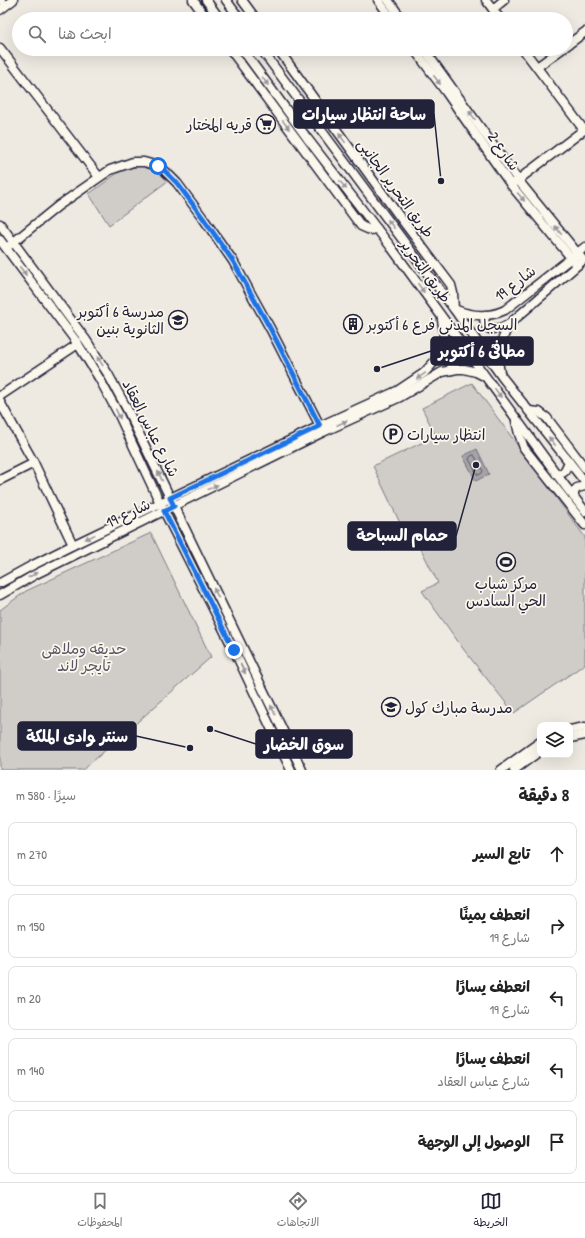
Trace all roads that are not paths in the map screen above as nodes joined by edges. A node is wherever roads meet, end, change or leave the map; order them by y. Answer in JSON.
{"nodes":[{"id":1,"x":13,"y":0,"type":"edge"},
{"id":2,"x":193,"y":0,"type":"edge"},
{"id":3,"x":206,"y":0,"type":"edge"},
{"id":4,"x":226,"y":0,"type":"edge"},
{"id":5,"x":242,"y":0,"type":"edge"},
{"id":6,"x":378,"y":0,"type":"edge"},
{"id":7,"x":388,"y":0,"type":"edge"},
{"id":8,"x":486,"y":0,"type":"edge"},
{"id":9,"x":504,"y":0,"type":"edge"},
{"id":10,"x":493,"y":8,"type":"junction"},
{"id":11,"x":0,"y":10,"type":"edge"},
{"id":12,"x":202,"y":12,"type":"edge"},
{"id":13,"x":215,"y":12,"type":"edge"},
{"id":14,"x":235,"y":12,"type":"edge"},
{"id":15,"x":251,"y":12,"type":"edge"},
{"id":16,"x":387,"y":12,"type":"edge"},
{"id":17,"x":397,"y":12,"type":"edge"},
{"id":18,"x":496,"y":12,"type":"edge"},
{"id":19,"x":585,"y":32,"type":"edge"},
{"id":20,"x":573,"y":41,"type":"edge"},
{"id":21,"x":0,"y":48,"type":"edge"},
{"id":22,"x":235,"y":56,"type":"edge"},
{"id":23,"x":247,"y":56,"type":"edge"},
{"id":24,"x":266,"y":56,"type":"edge"},
{"id":25,"x":283,"y":56,"type":"edge"},
{"id":26,"x":419,"y":56,"type":"edge"},
{"id":27,"x":429,"y":56,"type":"edge"},
{"id":28,"x":528,"y":56,"type":"edge"},
{"id":29,"x":552,"y":56,"type":"edge"},
{"id":30,"x":537,"y":67,"type":"junction"},
{"id":31,"x":303,"y":106,"type":"junction"},
{"id":32,"x":289,"y":113,"type":"junction"},
{"id":33,"x":319,"y":129,"type":"junction"},
{"id":34,"x":584,"y":130,"type":"edge"},
{"id":35,"x":307,"y":138,"type":"junction"},
{"id":36,"x":99,"y":177,"type":"junction"},
{"id":37,"x":518,"y":180,"type":"junction"},
{"id":38,"x":511,"y":185,"type":"junction"},
{"id":39,"x":0,"y":224,"type":"edge"},
{"id":40,"x":378,"y":229,"type":"junction"},
{"id":41,"x":0,"y":240,"type":"edge"},
{"id":42,"x":14,"y":242,"type":"junction"},
{"id":43,"x":585,"y":246,"type":"edge"},
{"id":44,"x":6,"y":248,"type":"junction"},
{"id":45,"x":574,"y":255,"type":"junction"},
{"id":46,"x":581,"y":261,"type":"edge"},
{"id":47,"x":454,"y":309,"type":"junction"},
{"id":48,"x":486,"y":315,"type":"junction"},
{"id":49,"x":442,"y":317,"type":"junction"},
{"id":50,"x":508,"y":324,"type":"junction"},
{"id":51,"x":78,"y":344,"type":"junction"},
{"id":52,"x":438,"y":356,"type":"junction"},
{"id":53,"x":451,"y":370,"type":"junction"},
{"id":54,"x":501,"y":376,"type":"junction"},
{"id":55,"x":487,"y":378,"type":"junction"},
{"id":56,"x":398,"y":394,"type":"junction"},
{"id":57,"x":0,"y":396,"type":"edge"},
{"id":58,"x":0,"y":402,"type":"edge"},
{"id":59,"x":529,"y":411,"type":"junction"},
{"id":60,"x":516,"y":418,"type":"junction"},
{"id":61,"x":320,"y":426,"type":"junction"},
{"id":62,"x":569,"y":462,"type":"junction"},
{"id":63,"x":34,"y":463,"type":"junction"},
{"id":64,"x":585,"y":468,"type":"edge"},
{"id":65,"x":557,"y":474,"type":"junction"},
{"id":66,"x":0,"y":480,"type":"edge"},
{"id":67,"x":585,"y":482,"type":"edge"},
{"id":68,"x":585,"y":486,"type":"edge"},
{"id":69,"x":574,"y":497,"type":"junction"},
{"id":70,"x":170,"y":498,"type":"junction"},
{"id":71,"x":160,"y":503,"type":"junction"},
{"id":72,"x":174,"y":506,"type":"junction"},
{"id":73,"x":164,"y":511,"type":"junction"},
{"id":74,"x":585,"y":511,"type":"edge"},
{"id":75,"x":585,"y":525,"type":"edge"},
{"id":76,"x":73,"y":545,"type":"junction"},
{"id":77,"x":0,"y":583,"type":"edge"},
{"id":78,"x":0,"y":595,"type":"edge"},
{"id":79,"x":585,"y":727,"type":"edge"},
{"id":80,"x":573,"y":729,"type":"edge"},
{"id":81,"x":585,"y":735,"type":"edge"},
{"id":82,"x":573,"y":737,"type":"edge"},
{"id":83,"x":537,"y":744,"type":"edge"},
{"id":84,"x":537,"y":753,"type":"edge"},
{"id":85,"x":291,"y":770,"type":"edge"},
{"id":86,"x":302,"y":770,"type":"edge"},
{"id":87,"x":501,"y":770,"type":"edge"},
{"id":88,"x":514,"y":770,"type":"edge"}],
"edges":[{"from":1,"to":11,"type":"street"},
{"from":2,"to":12,"type":"street"},
{"from":3,"to":13,"type":"street"},
{"from":4,"to":14,"type":"street"},
{"from":5,"to":15,"type":"street"},
{"from":6,"to":16,"type":"street"},
{"from":7,"to":17,"type":"street"},
{"from":8,"to":10,"type":"street"},
{"from":9,"to":10,"type":"street"},
{"from":10,"to":18,"type":"street"},
{"from":19,"to":20,"type":"street"},
{"from":21,"to":36,"type":"street"},
{"from":22,"to":40,"type":"street","one_way":true},
{"from":23,"to":32,"type":"street","name":"طريق التحرير","one_way":true},
{"from":24,"to":31,"type":"street","name":"طريق التحرير"},
{"from":47,"to":25,"type":"street","name":"طريق التحرير الجانبى","one_way":true},
{"from":26,"to":38,"type":"street","name":"شارع 2","one_way":true},
{"from":37,"to":27,"type":"street","name":"شارع 2","one_way":true},
{"from":28,"to":30,"type":"street"},
{"from":29,"to":30,"type":"street"},
{"from":30,"to":34,"type":"street"},
{"from":31,"to":32,"type":"street"},
{"from":31,"to":33,"type":"street","name":"طريق التحرير"},
{"from":32,"to":35,"type":"street","name":"طريق التحرير"},
{"from":33,"to":35,"type":"street"},
{"from":47,"to":33,"type":"street","name":"طريق التحرير","one_way":true},
{"from":34,"to":37,"type":"street"},
{"from":35,"to":40,"type":"street","name":"طريق التحرير","one_way":true},
{"from":36,"to":42,"type":"street"},
{"from":36,"to":61,"type":"street"},
{"from":37,"to":38,"type":"street"},
{"from":45,"to":37,"type":"street","name":"شارع 2","one_way":true},
{"from":38,"to":45,"type":"street","name":"شارع 2","one_way":true},
{"from":39,"to":42,"type":"street","name":"شارع عباس العقاد"},
{"from":40,"to":49,"type":"street","name":"طريق التحرير","one_way":true},
{"from":41,"to":44,"type":"street","name":"شارع عباس العقاد"},
{"from":42,"to":44,"type":"street"},
{"from":70,"to":42,"type":"street","name":"شارع عباس العقاد","one_way":true},
{"from":43,"to":45,"type":"street","name":"شارع 19"},
{"from":44,"to":51,"type":"street","name":"شارع عباس العقاد","one_way":true},
{"from":45,"to":46,"type":"street","name":"شارع 2"},
{"from":45,"to":48,"type":"street","name":"شارع 19"},
{"from":46,"to":50,"type":"street","name":"شارع 19"},
{"from":47,"to":48,"type":"street","name":"شارع 19"},
{"from":47,"to":54,"type":"street","name":"طريق التحرير"},
{"from":48,"to":50,"type":"street"},
{"from":49,"to":52,"type":"street","name":"شارع 19"},
{"from":49,"to":55,"type":"street","name":"طريق التحرير"},
{"from":50,"to":54,"type":"street","name":"شارع 19"},
{"from":51,"to":57,"type":"street"},
{"from":51,"to":71,"type":"street","name":"شارع عباس العقاد","one_way":true},
{"from":52,"to":53,"type":"street"},
{"from":52,"to":56,"type":"street","name":"شارع 19","one_way":true},
{"from":53,"to":55,"type":"street","name":"شارع 19"},
{"from":53,"to":56,"type":"street","name":"شارع 19"},
{"from":54,"to":59,"type":"street","name":"طريق التحرير"},
{"from":55,"to":60,"type":"street","name":"طريق التحرير","one_way":true},
{"from":56,"to":61,"type":"street","name":"شارع 19"},
{"from":72,"to":56,"type":"street","name":"شارع 19","one_way":true},
{"from":58,"to":63,"type":"street"},
{"from":62,"to":59,"type":"street","name":"طريق التحرير","one_way":true},
{"from":59,"to":64,"type":"street"},
{"from":60,"to":65,"type":"street","name":"طريق التحرير"},
{"from":60,"to":75,"type":"street"},
{"from":61,"to":70,"type":"street","name":"شارع 19"},
{"from":62,"to":65,"type":"street"},
{"from":62,"to":67,"type":"street","name":"طريق التحرير"},
{"from":63,"to":66,"type":"street"},
{"from":63,"to":76,"type":"street"},
{"from":65,"to":69,"type":"street","name":"طريق التحرير"},
{"from":68,"to":69,"type":"street"},
{"from":69,"to":74,"type":"street","name":"طريق التحرير"},
{"from":70,"to":71,"type":"street","name":"شارع 19"},
{"from":70,"to":72,"type":"street","name":"شارع عباس العقاد"},
{"from":71,"to":73,"type":"street","name":"شارع عباس العقاد"},
{"from":71,"to":76,"type":"street","name":"شارع 19","one_way":true},
{"from":72,"to":73,"type":"street","name":"شارع 19"},
{"from":86,"to":72,"type":"street","name":"شارع عباس العقاد","one_way":true},
{"from":78,"to":73,"type":"street","name":"شارع 19","one_way":true},
{"from":73,"to":85,"type":"street","name":"شارع عباس العقاد","one_way":true},
{"from":76,"to":77,"type":"street","name":"شارع 19"},
{"from":79,"to":80,"type":"street"},
{"from":81,"to":82,"type":"street"},
{"from":83,"to":87,"type":"street"},
{"from":84,"to":88,"type":"street"}]}
